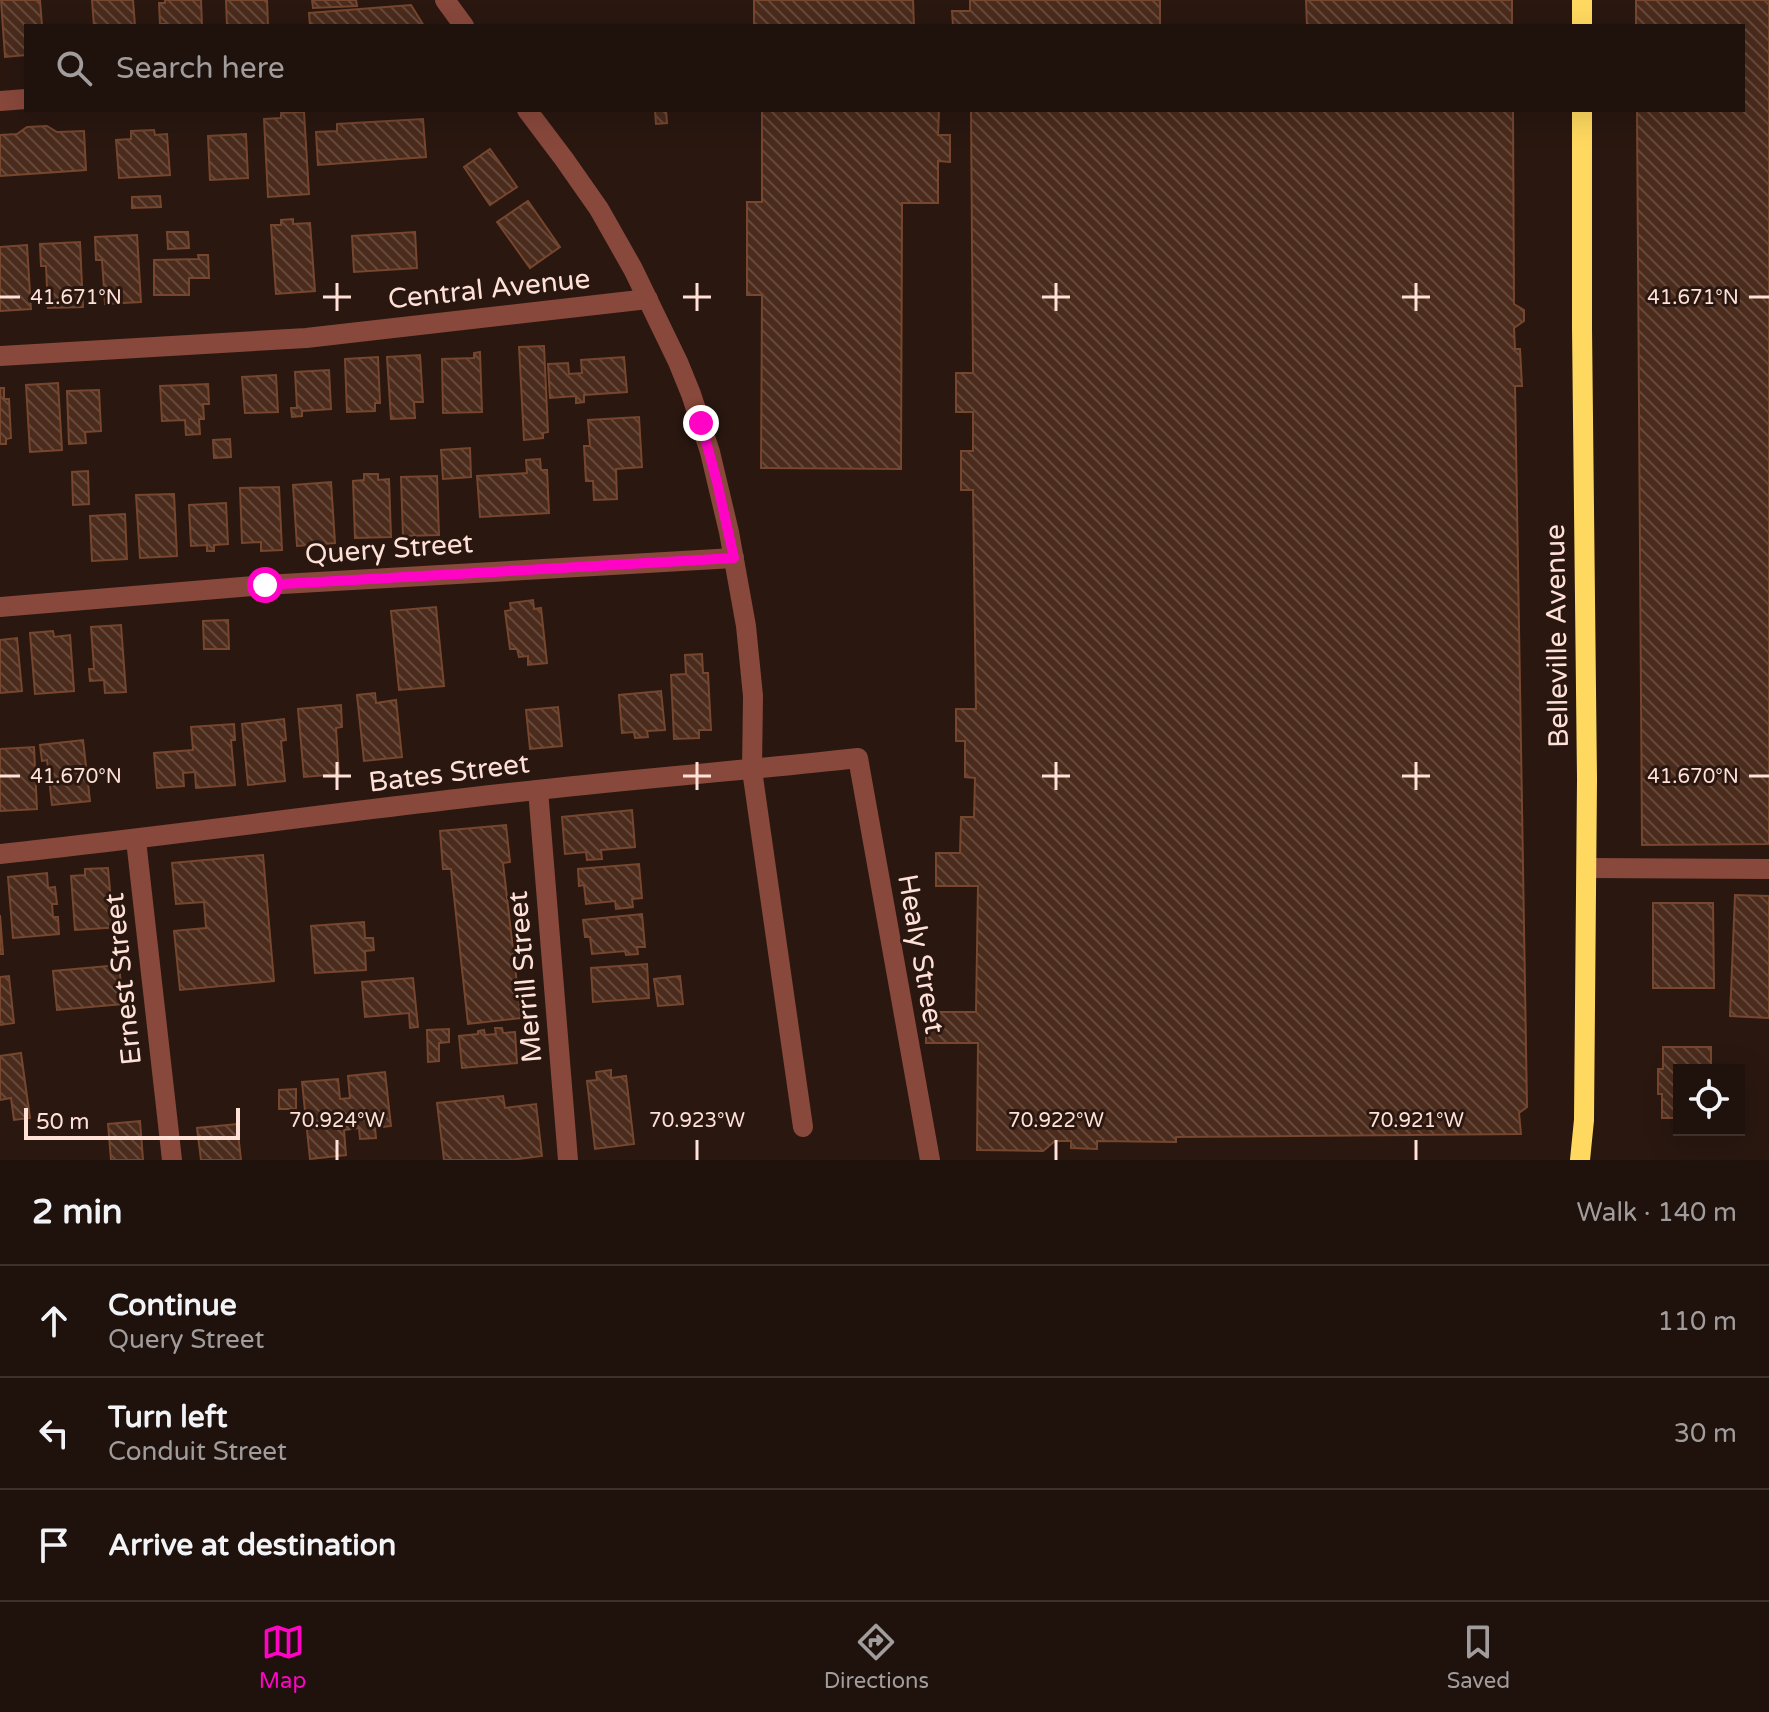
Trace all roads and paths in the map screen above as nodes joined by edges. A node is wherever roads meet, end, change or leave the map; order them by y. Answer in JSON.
{"nodes":[{"id":1,"x":445,"y":0,"type":"edge"},
{"id":2,"x":1582,"y":0,"type":"edge"},
{"id":3,"x":463,"y":24,"type":"edge"},
{"id":4,"x":1582,"y":24,"type":"edge"},
{"id":5,"x":24,"y":99,"type":"edge"},
{"id":6,"x":0,"y":101,"type":"edge"},
{"id":7,"x":529,"y":112,"type":"edge"},
{"id":8,"x":1582,"y":112,"type":"edge"},
{"id":9,"x":648,"y":299,"type":"junction"},
{"id":10,"x":0,"y":356,"type":"edge"},
{"id":11,"x":734,"y":558,"type":"junction"},
{"id":12,"x":0,"y":607,"type":"edge"},
{"id":13,"x":858,"y":758,"type":"joint"},
{"id":14,"x":752,"y":770,"type":"junction"},
{"id":15,"x":538,"y":790,"type":"junction"},
{"id":16,"x":136,"y":840,"type":"junction"},
{"id":17,"x":0,"y":854,"type":"edge"},
{"id":18,"x":1587,"y":868,"type":"junction"},
{"id":19,"x":1769,"y":869,"type":"edge"},
{"id":20,"x":803,"y":1127,"type":"dead end"},
{"id":21,"x":172,"y":1160,"type":"edge"},
{"id":22,"x":568,"y":1160,"type":"edge"},
{"id":23,"x":930,"y":1160,"type":"edge"},
{"id":24,"x":1580,"y":1160,"type":"edge"}],
"edges":[{"from":1,"to":3,"type":"street"},
{"from":2,"to":4,"type":"main road"},
{"from":5,"to":6,"type":"street"},
{"from":7,"to":9,"type":"street"},
{"from":8,"to":18,"type":"main road","name":"Belleville Avenue"},
{"from":9,"to":10,"type":"street","name":"Central Avenue"},
{"from":9,"to":11,"type":"street"},
{"from":11,"to":12,"type":"street","name":"Query Street"},
{"from":11,"to":14,"type":"street"},
{"from":13,"to":14,"type":"street","name":"Bates Street"},
{"from":13,"to":23,"type":"street","name":"Healy Street"},
{"from":14,"to":15,"type":"street","name":"Bates Street"},
{"from":14,"to":20,"type":"street"},
{"from":15,"to":16,"type":"street","name":"Bates Street"},
{"from":15,"to":22,"type":"street","name":"Merrill Street"},
{"from":16,"to":17,"type":"street","name":"Bates Street"},
{"from":16,"to":21,"type":"street","name":"Ernest Street"},
{"from":18,"to":19,"type":"street"},
{"from":18,"to":24,"type":"main road","name":"Belleville Avenue"}]}
